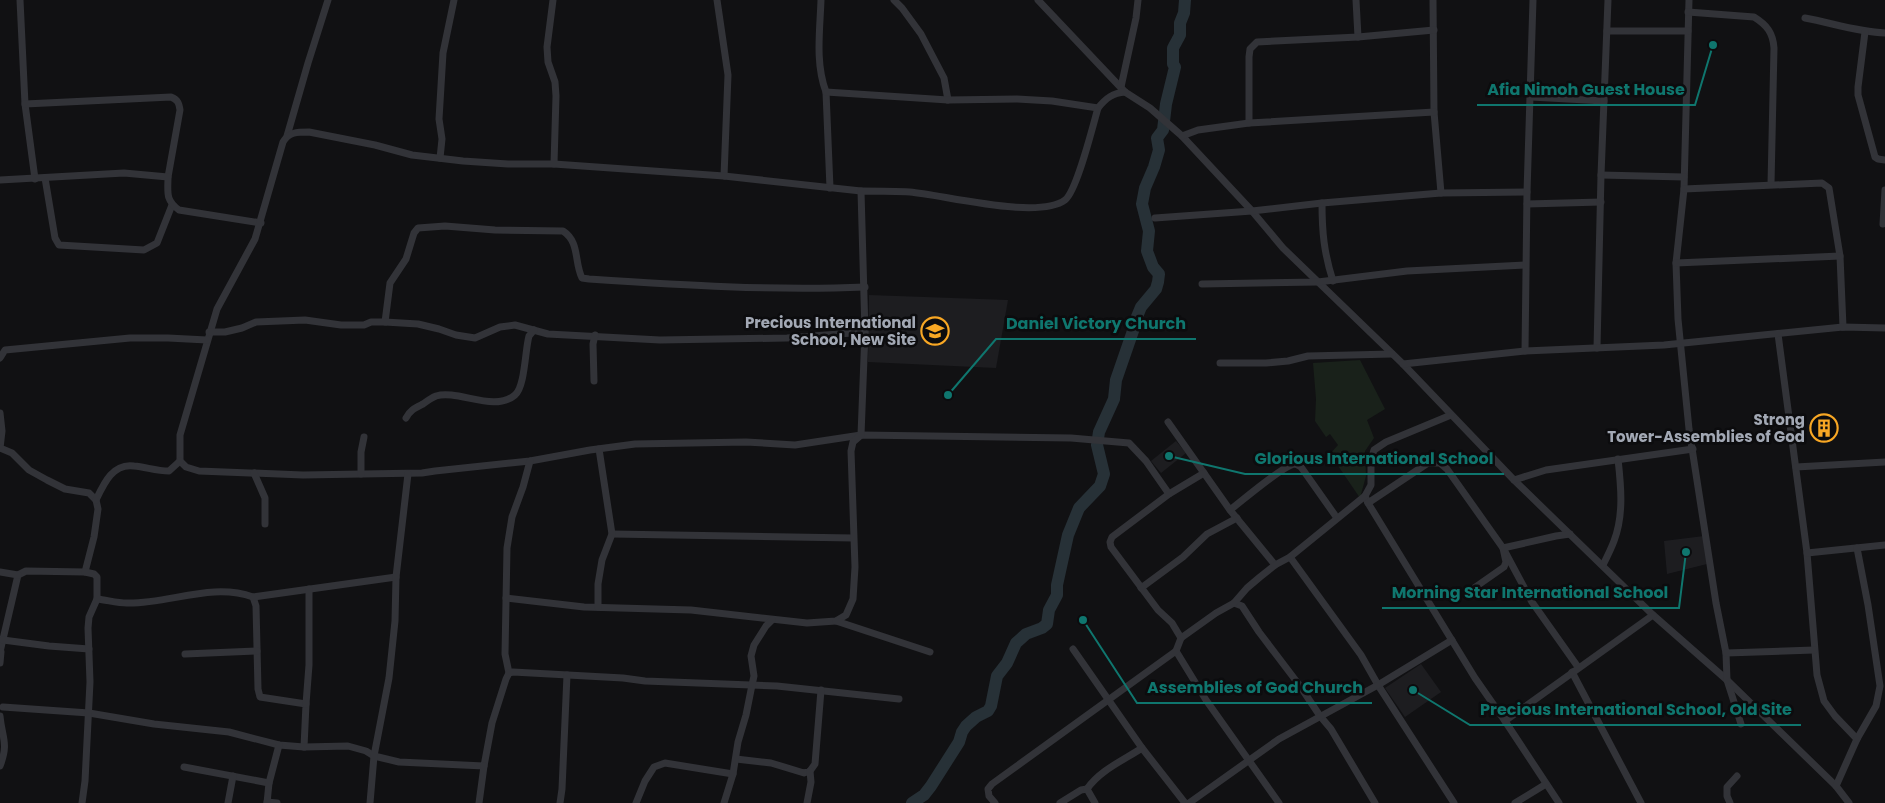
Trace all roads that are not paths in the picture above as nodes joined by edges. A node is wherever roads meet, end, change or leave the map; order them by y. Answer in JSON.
{"nodes":[{"id":1,"x":20,"y":0,"type":"edge"},
{"id":2,"x":328,"y":0,"type":"edge"},
{"id":3,"x":454,"y":0,"type":"edge"},
{"id":4,"x":553,"y":0,"type":"edge"},
{"id":5,"x":717,"y":0,"type":"edge"},
{"id":6,"x":821,"y":0,"type":"edge"},
{"id":7,"x":894,"y":0,"type":"edge"},
{"id":8,"x":1138,"y":0,"type":"edge"},
{"id":9,"x":1356,"y":0,"type":"edge"},
{"id":10,"x":1432,"y":0,"type":"edge"},
{"id":11,"x":1533,"y":0,"type":"edge"},
{"id":12,"x":1608,"y":0,"type":"edge"},
{"id":13,"x":1688,"y":0,"type":"edge"},
{"id":14,"x":1041,"y":1,"type":"edge"},
{"id":15,"x":1688,"y":12,"type":"junction"},
{"id":16,"x":1805,"y":18,"type":"dead end"},
{"id":17,"x":1434,"y":30,"type":"junction"},
{"id":18,"x":1607,"y":31,"type":"junction"},
{"id":19,"x":1688,"y":31,"type":"junction"},
{"id":20,"x":1865,"y":32,"type":"junction"},
{"id":21,"x":1885,"y":33,"type":"edge"},
{"id":22,"x":1358,"y":37,"type":"junction"},
{"id":23,"x":1123,"y":90,"type":"junction"},
{"id":24,"x":826,"y":92,"type":"junction"},
{"id":25,"x":1531,"y":97,"type":"junction"},
{"id":26,"x":948,"y":100,"type":"junction"},
{"id":27,"x":1604,"y":101,"type":"junction"},
{"id":28,"x":25,"y":104,"type":"junction"},
{"id":29,"x":1098,"y":108,"type":"junction"},
{"id":30,"x":1434,"y":112,"type":"junction"},
{"id":31,"x":1249,"y":123,"type":"junction"},
{"id":32,"x":288,"y":136,"type":"junction"},
{"id":33,"x":1182,"y":136,"type":"junction"},
{"id":34,"x":440,"y":158,"type":"junction"},
{"id":35,"x":1885,"y":160,"type":"edge"},
{"id":36,"x":554,"y":164,"type":"junction"},
{"id":37,"x":1601,"y":175,"type":"junction"},
{"id":38,"x":724,"y":176,"type":"junction"},
{"id":39,"x":168,"y":177,"type":"junction"},
{"id":40,"x":1684,"y":177,"type":"junction"},
{"id":41,"x":34,"y":178,"type":"junction"},
{"id":42,"x":45,"y":178,"type":"junction"},
{"id":43,"x":0,"y":180,"type":"edge"},
{"id":44,"x":1771,"y":184,"type":"junction"},
{"id":45,"x":830,"y":188,"type":"junction"},
{"id":46,"x":1684,"y":189,"type":"junction"},
{"id":47,"x":1885,"y":190,"type":"edge"},
{"id":48,"x":861,"y":191,"type":"junction"},
{"id":49,"x":1527,"y":192,"type":"junction"},
{"id":50,"x":1440,"y":193,"type":"junction"},
{"id":51,"x":1600,"y":202,"type":"junction"},
{"id":52,"x":1322,"y":203,"type":"junction"},
{"id":53,"x":1527,"y":204,"type":"junction"},
{"id":54,"x":172,"y":205,"type":"junction"},
{"id":55,"x":1252,"y":212,"type":"junction"},
{"id":56,"x":1155,"y":218,"type":"dead end"},
{"id":57,"x":261,"y":223,"type":"junction"},
{"id":58,"x":1883,"y":224,"type":"dead end"},
{"id":59,"x":1840,"y":256,"type":"junction"},
{"id":60,"x":1676,"y":263,"type":"junction"},
{"id":61,"x":1526,"y":265,"type":"junction"},
{"id":62,"x":1333,"y":281,"type":"junction"},
{"id":63,"x":1318,"y":282,"type":"junction"},
{"id":64,"x":1202,"y":284,"type":"dead end"},
{"id":65,"x":865,"y":287,"type":"junction"},
{"id":66,"x":384,"y":322,"type":"junction"},
{"id":67,"x":1843,"y":327,"type":"junction"},
{"id":68,"x":1885,"y":328,"type":"edge"},
{"id":69,"x":534,"y":330,"type":"junction"},
{"id":70,"x":210,"y":332,"type":"junction"},
{"id":71,"x":865,"y":332,"type":"junction"},
{"id":72,"x":1778,"y":334,"type":"junction"},
{"id":73,"x":595,"y":336,"type":"junction"},
{"id":74,"x":207,"y":340,"type":"junction"},
{"id":75,"x":1681,"y":344,"type":"junction"},
{"id":76,"x":1597,"y":348,"type":"junction"},
{"id":77,"x":1524,"y":351,"type":"junction"},
{"id":78,"x":1392,"y":354,"type":"junction"},
{"id":79,"x":0,"y":358,"type":"edge"},
{"id":80,"x":1220,"y":363,"type":"dead end"},
{"id":81,"x":1403,"y":364,"type":"junction"},
{"id":82,"x":594,"y":381,"type":"dead end"},
{"id":83,"x":0,"y":413,"type":"edge"},
{"id":84,"x":1451,"y":415,"type":"junction"},
{"id":85,"x":406,"y":418,"type":"dead end"},
{"id":86,"x":1168,"y":422,"type":"dead end"},
{"id":87,"x":861,"y":435,"type":"junction"},
{"id":88,"x":364,"y":437,"type":"dead end"},
{"id":89,"x":0,"y":448,"type":"edge"},
{"id":90,"x":599,"y":449,"type":"junction"},
{"id":91,"x":1693,"y":449,"type":"junction"},
{"id":92,"x":1618,"y":459,"type":"junction"},
{"id":93,"x":180,"y":461,"type":"junction"},
{"id":94,"x":530,"y":461,"type":"junction"},
{"id":95,"x":1885,"y":462,"type":"edge"},
{"id":96,"x":1796,"y":467,"type":"junction"},
{"id":97,"x":254,"y":473,"type":"junction"},
{"id":98,"x":1204,"y":473,"type":"junction"},
{"id":99,"x":361,"y":474,"type":"junction"},
{"id":100,"x":408,"y":474,"type":"junction"},
{"id":101,"x":1514,"y":480,"type":"junction"},
{"id":102,"x":1169,"y":494,"type":"junction"},
{"id":103,"x":1366,"y":499,"type":"junction"},
{"id":104,"x":96,"y":500,"type":"junction"},
{"id":105,"x":1230,"y":510,"type":"junction"},
{"id":106,"x":1238,"y":518,"type":"junction"},
{"id":107,"x":1337,"y":518,"type":"junction"},
{"id":108,"x":265,"y":524,"type":"dead end"},
{"id":109,"x":612,"y":534,"type":"junction"},
{"id":110,"x":1570,"y":534,"type":"junction"},
{"id":111,"x":853,"y":538,"type":"junction"},
{"id":112,"x":1885,"y":545,"type":"edge"},
{"id":113,"x":1503,"y":548,"type":"junction"},
{"id":114,"x":1857,"y":548,"type":"junction"},
{"id":115,"x":1807,"y":553,"type":"junction"},
{"id":116,"x":1290,"y":557,"type":"junction"},
{"id":117,"x":1275,"y":565,"type":"junction"},
{"id":118,"x":1603,"y":565,"type":"junction"},
{"id":119,"x":0,"y":572,"type":"edge"},
{"id":120,"x":85,"y":572,"type":"junction"},
{"id":121,"x":18,"y":575,"type":"junction"},
{"id":122,"x":396,"y":577,"type":"junction"},
{"id":123,"x":1141,"y":588,"type":"junction"},
{"id":124,"x":1474,"y":588,"type":"dead end"},
{"id":125,"x":309,"y":589,"type":"junction"},
{"id":126,"x":253,"y":597,"type":"junction"},
{"id":127,"x":506,"y":598,"type":"junction"},
{"id":128,"x":97,"y":599,"type":"junction"},
{"id":129,"x":1234,"y":603,"type":"junction"},
{"id":130,"x":598,"y":607,"type":"junction"},
{"id":131,"x":1653,"y":616,"type":"junction"},
{"id":132,"x":772,"y":620,"type":"junction"},
{"id":133,"x":836,"y":621,"type":"junction"},
{"id":134,"x":1181,"y":638,"type":"junction"},
{"id":135,"x":3,"y":640,"type":"junction"},
{"id":136,"x":1452,"y":640,"type":"junction"},
{"id":137,"x":89,"y":649,"type":"junction"},
{"id":138,"x":1073,"y":649,"type":"dead end"},
{"id":139,"x":1814,"y":650,"type":"junction"},
{"id":140,"x":257,"y":651,"type":"junction"},
{"id":141,"x":1176,"y":651,"type":"junction"},
{"id":142,"x":0,"y":652,"type":"edge"},
{"id":143,"x":930,"y":652,"type":"dead end"},
{"id":144,"x":1726,"y":653,"type":"junction"},
{"id":145,"x":185,"y":654,"type":"dead end"},
{"id":146,"x":0,"y":663,"type":"edge"},
{"id":147,"x":1575,"y":670,"type":"junction"},
{"id":148,"x":509,"y":673,"type":"junction"},
{"id":149,"x":567,"y":675,"type":"junction"},
{"id":150,"x":1727,"y":680,"type":"junction"},
{"id":151,"x":752,"y":685,"type":"junction"},
{"id":152,"x":1378,"y":685,"type":"junction"},
{"id":153,"x":1883,"y":686,"type":"edge"},
{"id":154,"x":821,"y":690,"type":"junction"},
{"id":155,"x":898,"y":699,"type":"dead end"},
{"id":156,"x":1110,"y":700,"type":"junction"},
{"id":157,"x":306,"y":704,"type":"junction"},
{"id":158,"x":1,"y":709,"type":"edge"},
{"id":159,"x":89,"y":713,"type":"junction"},
{"id":160,"x":1320,"y":716,"type":"junction"},
{"id":161,"x":1505,"y":721,"type":"junction"},
{"id":162,"x":1741,"y":724,"type":"dead end"},
{"id":163,"x":1,"y":728,"type":"edge"},
{"id":164,"x":1857,"y":739,"type":"junction"},
{"id":165,"x":279,"y":745,"type":"junction"},
{"id":166,"x":304,"y":747,"type":"junction"},
{"id":167,"x":1142,"y":748,"type":"junction"},
{"id":168,"x":374,"y":756,"type":"junction"},
{"id":169,"x":736,"y":759,"type":"junction"},
{"id":170,"x":1248,"y":761,"type":"junction"},
{"id":171,"x":0,"y":766,"type":"edge"},
{"id":172,"x":484,"y":766,"type":"junction"},
{"id":173,"x":184,"y":767,"type":"dead end"},
{"id":174,"x":810,"y":771,"type":"junction"},
{"id":175,"x":733,"y":774,"type":"junction"},
{"id":176,"x":233,"y":776,"type":"junction"},
{"id":177,"x":1737,"y":776,"type":"dead end"},
{"id":178,"x":269,"y":783,"type":"junction"},
{"id":179,"x":1546,"y":784,"type":"junction"},
{"id":180,"x":1836,"y":786,"type":"junction"},
{"id":181,"x":1088,"y":788,"type":"junction"},
{"id":182,"x":267,"y":802,"type":"edge"},
{"id":183,"x":82,"y":803,"type":"edge"},
{"id":184,"x":228,"y":803,"type":"edge"},
{"id":185,"x":277,"y":803,"type":"edge"},
{"id":186,"x":370,"y":803,"type":"edge"},
{"id":187,"x":478,"y":803,"type":"edge"},
{"id":188,"x":560,"y":803,"type":"edge"},
{"id":189,"x":636,"y":803,"type":"edge"},
{"id":190,"x":724,"y":803,"type":"edge"},
{"id":191,"x":807,"y":803,"type":"edge"},
{"id":192,"x":995,"y":803,"type":"edge"},
{"id":193,"x":1060,"y":803,"type":"edge"},
{"id":194,"x":1095,"y":803,"type":"edge"},
{"id":195,"x":1187,"y":803,"type":"edge"},
{"id":196,"x":1278,"y":803,"type":"edge"},
{"id":197,"x":1375,"y":803,"type":"edge"},
{"id":198,"x":1454,"y":803,"type":"edge"},
{"id":199,"x":1516,"y":803,"type":"edge"},
{"id":200,"x":1559,"y":803,"type":"edge"},
{"id":201,"x":1641,"y":803,"type":"edge"},
{"id":202,"x":1730,"y":803,"type":"edge"},
{"id":203,"x":1849,"y":803,"type":"edge"}],
"edges":[{"from":1,"to":28,"type":"street"},
{"from":2,"to":32,"type":"street"},
{"from":3,"to":34,"type":"street"},
{"from":4,"to":36,"type":"street"},
{"from":5,"to":38,"type":"street"},
{"from":6,"to":24,"type":"street"},
{"from":7,"to":26,"type":"street"},
{"from":8,"to":23,"type":"street"},
{"from":9,"to":22,"type":"street"},
{"from":10,"to":17,"type":"street"},
{"from":11,"to":25,"type":"street"},
{"from":12,"to":18,"type":"street"},
{"from":13,"to":15,"type":"street"},
{"from":14,"to":23,"type":"street"},
{"from":15,"to":19,"type":"street"},
{"from":15,"to":44,"type":"street"},
{"from":16,"to":20,"type":"street"},
{"from":17,"to":22,"type":"street"},
{"from":17,"to":30,"type":"street"},
{"from":18,"to":19,"type":"street"},
{"from":18,"to":27,"type":"street"},
{"from":19,"to":40,"type":"street"},
{"from":20,"to":21,"type":"street"},
{"from":20,"to":35,"type":"street"},
{"from":22,"to":31,"type":"street"},
{"from":23,"to":29,"type":"street"},
{"from":23,"to":33,"type":"street"},
{"from":24,"to":26,"type":"street"},
{"from":24,"to":45,"type":"street"},
{"from":25,"to":27,"type":"street"},
{"from":25,"to":49,"type":"street"},
{"from":26,"to":29,"type":"street"},
{"from":27,"to":37,"type":"street"},
{"from":28,"to":39,"type":"street"},
{"from":28,"to":41,"type":"street"},
{"from":29,"to":48,"type":"street"},
{"from":30,"to":31,"type":"street"},
{"from":30,"to":50,"type":"street"},
{"from":31,"to":33,"type":"street"},
{"from":32,"to":34,"type":"street"},
{"from":32,"to":57,"type":"street"},
{"from":33,"to":55,"type":"street"},
{"from":34,"to":36,"type":"street"},
{"from":36,"to":38,"type":"street"},
{"from":37,"to":40,"type":"street"},
{"from":37,"to":51,"type":"street"},
{"from":38,"to":45,"type":"street"},
{"from":39,"to":42,"type":"street"},
{"from":39,"to":54,"type":"street"},
{"from":40,"to":46,"type":"street"},
{"from":41,"to":42,"type":"street"},
{"from":41,"to":43,"type":"street"},
{"from":42,"to":54,"type":"street"},
{"from":44,"to":46,"type":"street"},
{"from":44,"to":59,"type":"street"},
{"from":45,"to":48,"type":"street"},
{"from":46,"to":60,"type":"street"},
{"from":47,"to":58,"type":"street"},
{"from":48,"to":65,"type":"street"},
{"from":49,"to":50,"type":"street"},
{"from":49,"to":53,"type":"street"},
{"from":50,"to":52,"type":"street"},
{"from":51,"to":53,"type":"street"},
{"from":51,"to":76,"type":"street"},
{"from":52,"to":55,"type":"street"},
{"from":52,"to":62,"type":"street"},
{"from":53,"to":61,"type":"street"},
{"from":54,"to":57,"type":"street"},
{"from":55,"to":56,"type":"street"},
{"from":55,"to":63,"type":"street"},
{"from":57,"to":70,"type":"street"},
{"from":59,"to":60,"type":"street"},
{"from":59,"to":67,"type":"street"},
{"from":60,"to":75,"type":"street"},
{"from":61,"to":62,"type":"street"},
{"from":61,"to":77,"type":"street"},
{"from":62,"to":63,"type":"street"},
{"from":63,"to":64,"type":"street"},
{"from":63,"to":78,"type":"street"},
{"from":65,"to":66,"type":"street"},
{"from":65,"to":71,"type":"street"},
{"from":66,"to":69,"type":"street"},
{"from":66,"to":70,"type":"street"},
{"from":67,"to":68,"type":"street"},
{"from":67,"to":72,"type":"street"},
{"from":69,"to":73,"type":"street"},
{"from":69,"to":85,"type":"street"},
{"from":70,"to":74,"type":"street"},
{"from":71,"to":73,"type":"street"},
{"from":71,"to":87,"type":"street"},
{"from":72,"to":75,"type":"street"},
{"from":72,"to":96,"type":"street"},
{"from":73,"to":82,"type":"street"},
{"from":74,"to":79,"type":"street"},
{"from":74,"to":93,"type":"street"},
{"from":75,"to":76,"type":"street"},
{"from":75,"to":91,"type":"street"},
{"from":76,"to":77,"type":"street"},
{"from":77,"to":81,"type":"street"},
{"from":78,"to":80,"type":"street"},
{"from":78,"to":81,"type":"street"},
{"from":81,"to":84,"type":"street"},
{"from":83,"to":89,"type":"street"},
{"from":84,"to":101,"type":"street"},
{"from":84,"to":103,"type":"street"},
{"from":86,"to":98,"type":"street"},
{"from":87,"to":90,"type":"street"},
{"from":87,"to":102,"type":"street"},
{"from":87,"to":111,"type":"street"},
{"from":88,"to":99,"type":"street"},
{"from":89,"to":104,"type":"street"},
{"from":90,"to":94,"type":"street"},
{"from":90,"to":109,"type":"street"},
{"from":91,"to":92,"type":"street"},
{"from":91,"to":144,"type":"street"},
{"from":92,"to":101,"type":"street"},
{"from":92,"to":118,"type":"street"},
{"from":93,"to":97,"type":"street"},
{"from":93,"to":104,"type":"street"},
{"from":94,"to":100,"type":"street"},
{"from":94,"to":127,"type":"street"},
{"from":95,"to":96,"type":"street"},
{"from":96,"to":115,"type":"street"},
{"from":97,"to":99,"type":"street"},
{"from":97,"to":108,"type":"street"},
{"from":98,"to":102,"type":"street"},
{"from":98,"to":105,"type":"street"},
{"from":99,"to":100,"type":"street"},
{"from":100,"to":122,"type":"street"},
{"from":101,"to":110,"type":"street"},
{"from":102,"to":123,"type":"street"},
{"from":103,"to":107,"type":"street"},
{"from":103,"to":113,"type":"street"},
{"from":103,"to":136,"type":"street"},
{"from":104,"to":120,"type":"street"},
{"from":105,"to":106,"type":"street"},
{"from":105,"to":107,"type":"street"},
{"from":106,"to":117,"type":"street"},
{"from":106,"to":123,"type":"street"},
{"from":107,"to":116,"type":"street"},
{"from":109,"to":111,"type":"street"},
{"from":109,"to":130,"type":"street"},
{"from":110,"to":113,"type":"street"},
{"from":110,"to":118,"type":"street"},
{"from":111,"to":133,"type":"street"},
{"from":112,"to":114,"type":"street"},
{"from":113,"to":124,"type":"street"},
{"from":113,"to":147,"type":"street"},
{"from":114,"to":115,"type":"street"},
{"from":114,"to":153,"type":"street"},
{"from":115,"to":139,"type":"street"},
{"from":116,"to":117,"type":"street"},
{"from":116,"to":152,"type":"street"},
{"from":117,"to":129,"type":"street"},
{"from":118,"to":131,"type":"street"},
{"from":119,"to":121,"type":"street"},
{"from":120,"to":121,"type":"street"},
{"from":120,"to":128,"type":"street"},
{"from":121,"to":135,"type":"street"},
{"from":122,"to":125,"type":"street"},
{"from":122,"to":168,"type":"street"},
{"from":123,"to":134,"type":"street"},
{"from":125,"to":126,"type":"street"},
{"from":125,"to":157,"type":"street"},
{"from":126,"to":128,"type":"street"},
{"from":126,"to":140,"type":"street"},
{"from":127,"to":130,"type":"street"},
{"from":127,"to":148,"type":"street"},
{"from":128,"to":137,"type":"street"},
{"from":129,"to":134,"type":"street"},
{"from":129,"to":160,"type":"street"},
{"from":130,"to":132,"type":"street"},
{"from":131,"to":147,"type":"street"},
{"from":131,"to":150,"type":"street"},
{"from":132,"to":133,"type":"street"},
{"from":132,"to":151,"type":"street"},
{"from":133,"to":143,"type":"street"},
{"from":134,"to":141,"type":"street"},
{"from":135,"to":137,"type":"street"},
{"from":135,"to":142,"type":"street"},
{"from":136,"to":152,"type":"street"},
{"from":136,"to":161,"type":"street"},
{"from":137,"to":159,"type":"street"},
{"from":138,"to":156,"type":"street"},
{"from":139,"to":144,"type":"street"},
{"from":139,"to":164,"type":"street"},
{"from":140,"to":145,"type":"street"},
{"from":140,"to":157,"type":"street"},
{"from":141,"to":156,"type":"street"},
{"from":141,"to":170,"type":"street"},
{"from":142,"to":146,"type":"street"},
{"from":144,"to":150,"type":"street"},
{"from":147,"to":161,"type":"street"},
{"from":147,"to":201,"type":"street"},
{"from":148,"to":149,"type":"street"},
{"from":148,"to":172,"type":"street"},
{"from":149,"to":151,"type":"street"},
{"from":149,"to":188,"type":"street"},
{"from":150,"to":162,"type":"street"},
{"from":150,"to":180,"type":"street"},
{"from":151,"to":154,"type":"street"},
{"from":151,"to":169,"type":"street"},
{"from":152,"to":160,"type":"street"},
{"from":152,"to":198,"type":"street"},
{"from":153,"to":164,"type":"street"},
{"from":154,"to":155,"type":"street"},
{"from":154,"to":174,"type":"street"},
{"from":156,"to":167,"type":"street"},
{"from":156,"to":192,"type":"street"},
{"from":157,"to":166,"type":"street"},
{"from":158,"to":159,"type":"street"},
{"from":158,"to":163,"type":"street"},
{"from":159,"to":165,"type":"street"},
{"from":159,"to":183,"type":"street"},
{"from":160,"to":170,"type":"street"},
{"from":160,"to":197,"type":"street"},
{"from":161,"to":179,"type":"street"},
{"from":163,"to":171,"type":"street"},
{"from":164,"to":180,"type":"street"},
{"from":165,"to":166,"type":"street"},
{"from":165,"to":178,"type":"street"},
{"from":166,"to":168,"type":"street"},
{"from":167,"to":181,"type":"street"},
{"from":167,"to":195,"type":"street"},
{"from":168,"to":172,"type":"street"},
{"from":168,"to":186,"type":"street"},
{"from":169,"to":174,"type":"street"},
{"from":169,"to":175,"type":"street"},
{"from":170,"to":195,"type":"street"},
{"from":170,"to":196,"type":"street"},
{"from":172,"to":187,"type":"street"},
{"from":173,"to":176,"type":"street"},
{"from":174,"to":191,"type":"street"},
{"from":175,"to":189,"type":"street"},
{"from":175,"to":190,"type":"street"},
{"from":176,"to":178,"type":"street"},
{"from":176,"to":184,"type":"street"},
{"from":177,"to":202,"type":"street"},
{"from":178,"to":182,"type":"street"},
{"from":179,"to":199,"type":"street"},
{"from":179,"to":200,"type":"street"},
{"from":180,"to":203,"type":"street"},
{"from":181,"to":193,"type":"street"},
{"from":181,"to":194,"type":"street"},
{"from":182,"to":185,"type":"street"}]}
